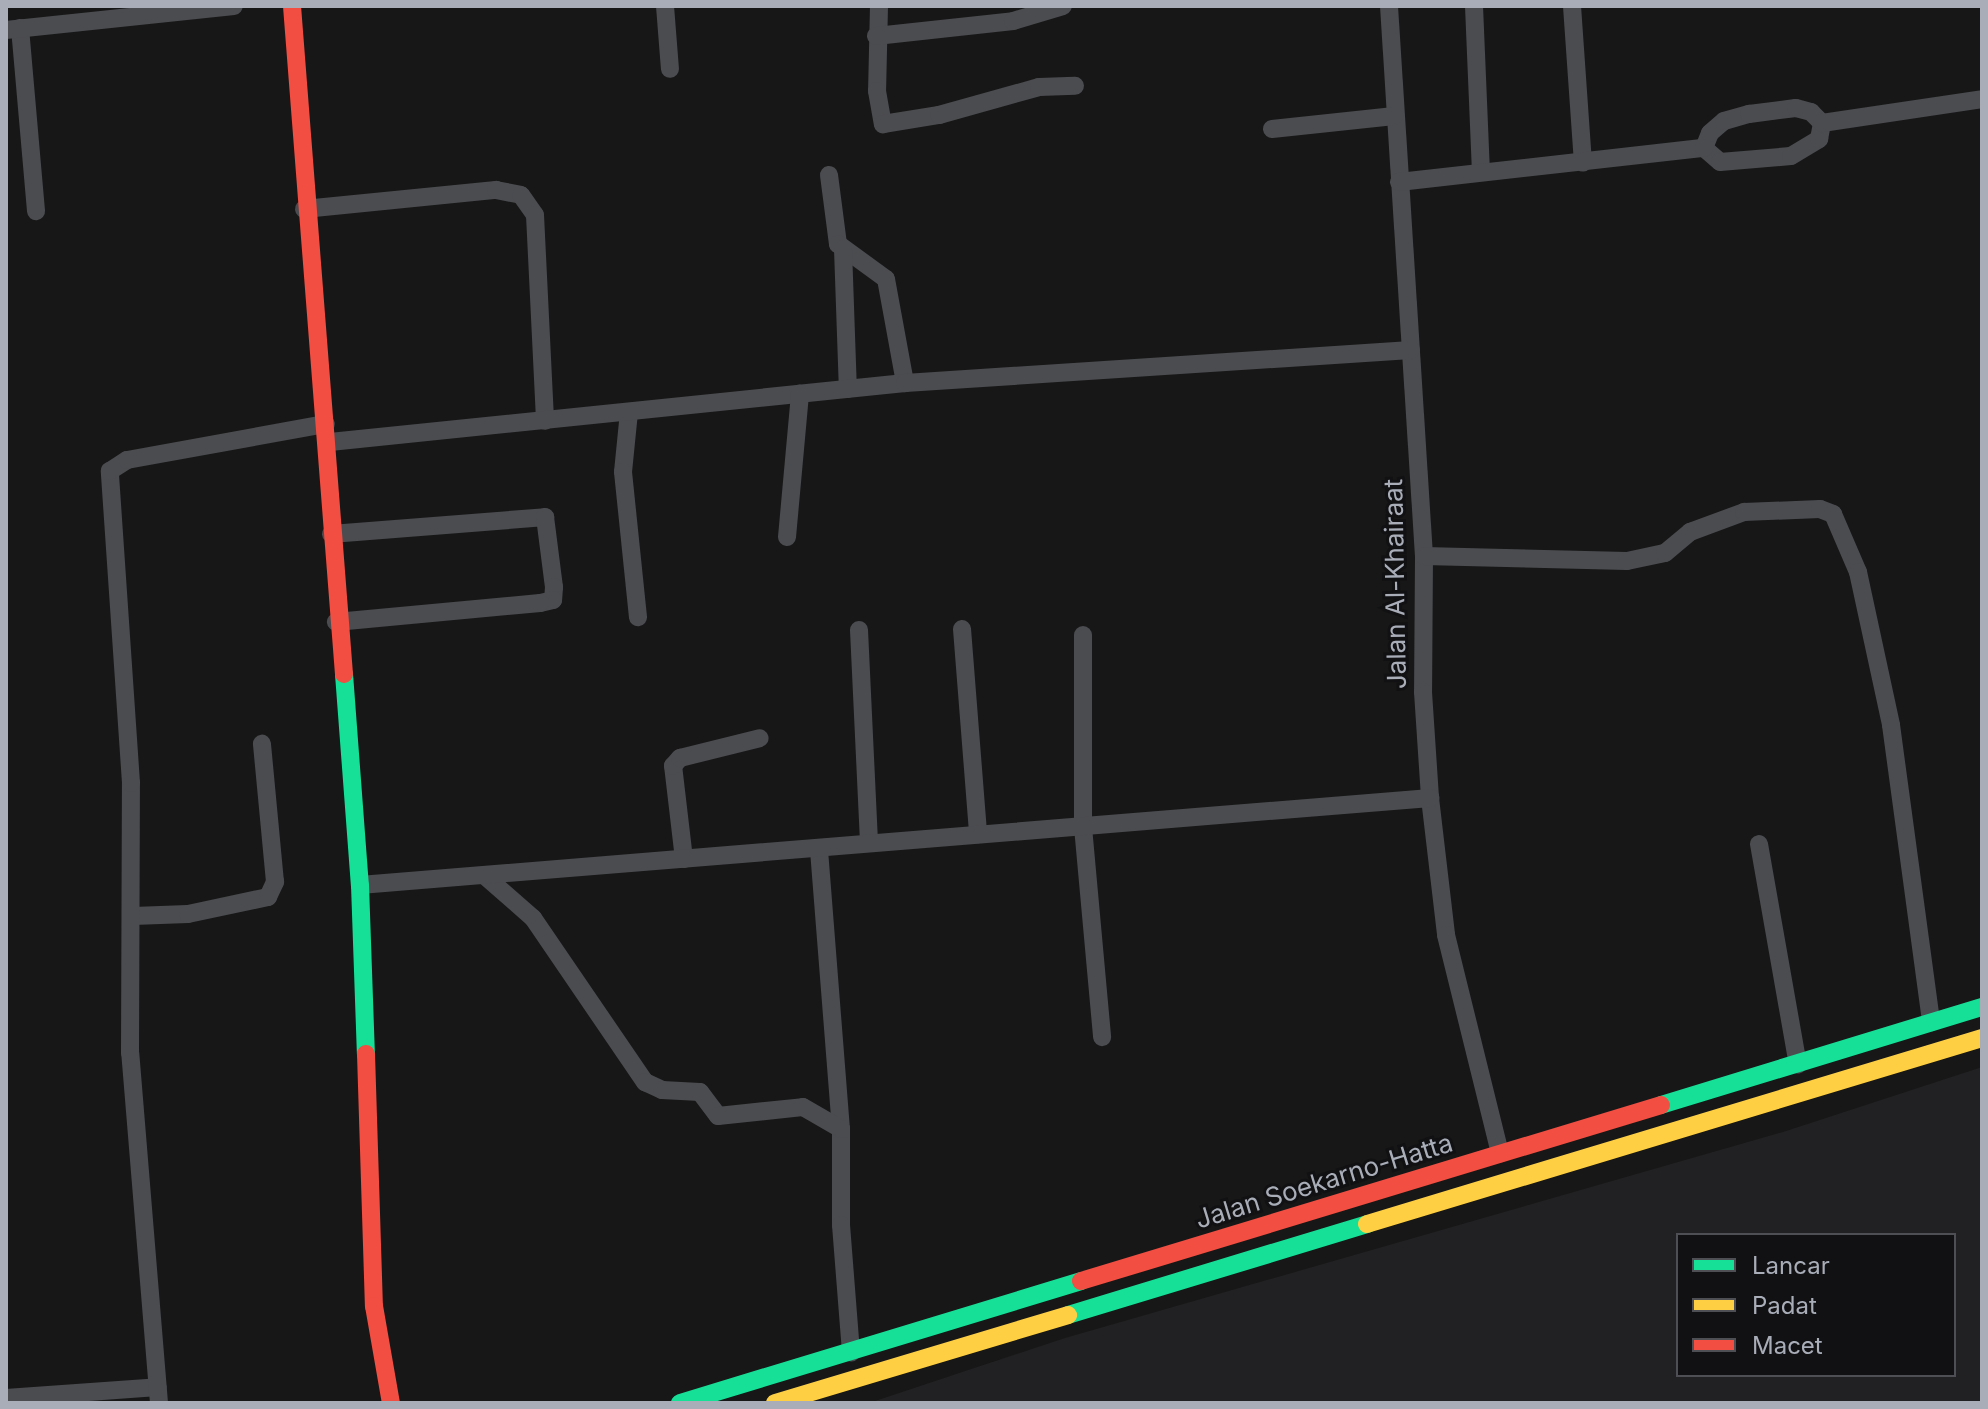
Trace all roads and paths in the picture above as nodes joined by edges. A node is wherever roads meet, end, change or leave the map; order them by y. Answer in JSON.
{"nodes":[{"id":1,"x":234,"y":6,"type":"edge"},
{"id":2,"x":292,"y":6,"type":"edge"},
{"id":3,"x":665,"y":6,"type":"edge"},
{"id":4,"x":879,"y":6,"type":"edge"},
{"id":5,"x":1063,"y":6,"type":"edge"},
{"id":6,"x":1389,"y":6,"type":"edge"},
{"id":7,"x":1474,"y":6,"type":"edge"},
{"id":8,"x":1572,"y":6,"type":"edge"},
{"id":9,"x":13,"y":29,"type":"edge"},
{"id":10,"x":876,"y":36,"type":"junction"},
{"id":11,"x":670,"y":69,"type":"dead end"},
{"id":12,"x":1075,"y":86,"type":"dead end"},
{"id":13,"x":1982,"y":99,"type":"edge"},
{"id":14,"x":1394,"y":116,"type":"junction"},
{"id":15,"x":1822,"y":123,"type":"junction"},
{"id":16,"x":1272,"y":129,"type":"dead end"},
{"id":17,"x":1704,"y":148,"type":"junction"},
{"id":18,"x":1583,"y":163,"type":"junction"},
{"id":19,"x":1481,"y":171,"type":"junction"},
{"id":20,"x":829,"y":175,"type":"dead end"},
{"id":21,"x":1399,"y":182,"type":"junction"},
{"id":22,"x":304,"y":209,"type":"junction"},
{"id":23,"x":36,"y":211,"type":"dead end"},
{"id":24,"x":843,"y":249,"type":"junction"},
{"id":25,"x":1411,"y":350,"type":"junction"},
{"id":26,"x":905,"y":383,"type":"junction"},
{"id":27,"x":848,"y":389,"type":"junction"},
{"id":28,"x":800,"y":394,"type":"junction"},
{"id":29,"x":629,"y":412,"type":"junction"},
{"id":30,"x":545,"y":421,"type":"junction"},
{"id":31,"x":328,"y":433,"type":"junction"},
{"id":32,"x":331,"y":534,"type":"junction"},
{"id":33,"x":787,"y":537,"type":"dead end"},
{"id":34,"x":1424,"y":556,"type":"junction"},
{"id":35,"x":638,"y":617,"type":"dead end"},
{"id":36,"x":336,"y":622,"type":"junction"},
{"id":37,"x":962,"y":629,"type":"dead end"},
{"id":38,"x":859,"y":630,"type":"dead end"},
{"id":39,"x":1083,"y":635,"type":"dead end"},
{"id":40,"x":760,"y":738,"type":"dead end"},
{"id":41,"x":262,"y":744,"type":"dead end"},
{"id":42,"x":1430,"y":798,"type":"junction"},
{"id":43,"x":1083,"y":827,"type":"junction"},
{"id":44,"x":978,"y":834,"type":"junction"},
{"id":45,"x":869,"y":843,"type":"junction"},
{"id":46,"x":1759,"y":844,"type":"dead end"},
{"id":47,"x":819,"y":850,"type":"junction"},
{"id":48,"x":684,"y":859,"type":"junction"},
{"id":49,"x":485,"y":876,"type":"junction"},
{"id":50,"x":360,"y":885,"type":"junction"},
{"id":51,"x":133,"y":916,"type":"junction"},
{"id":52,"x":1982,"y":1007,"type":"edge"},
{"id":53,"x":1931,"y":1022,"type":"junction"},
{"id":54,"x":1102,"y":1037,"type":"dead end"},
{"id":55,"x":1982,"y":1038,"type":"edge"},
{"id":56,"x":1798,"y":1065,"type":"junction"},
{"id":57,"x":841,"y":1129,"type":"junction"},
{"id":58,"x":1500,"y":1153,"type":"junction"},
{"id":59,"x":851,"y":1353,"type":"junction"},
{"id":60,"x":159,"y":1395,"type":"edge"},
{"id":61,"x":6,"y":1398,"type":"edge"},
{"id":62,"x":391,"y":1403,"type":"edge"},
{"id":63,"x":680,"y":1403,"type":"edge"},
{"id":64,"x":775,"y":1403,"type":"edge"}],
"edges":[{"from":1,"to":9,"type":"street"},
{"from":2,"to":22,"type":"main road"},
{"from":3,"to":11,"type":"street"},
{"from":4,"to":10,"type":"street"},
{"from":5,"to":10,"type":"street"},
{"from":6,"to":14,"type":"street","name":"Jalan Al-Khairaat"},
{"from":7,"to":19,"type":"street"},
{"from":8,"to":18,"type":"street"},
{"from":9,"to":23,"type":"street"},
{"from":10,"to":12,"type":"street"},
{"from":13,"to":15,"type":"street"},
{"from":14,"to":16,"type":"street"},
{"from":14,"to":21,"type":"street","name":"Jalan Al-Khairaat"},
{"from":15,"to":17,"type":"street"},
{"from":15,"to":17,"type":"street"},
{"from":17,"to":18,"type":"street"},
{"from":18,"to":19,"type":"street"},
{"from":19,"to":21,"type":"street"},
{"from":20,"to":24,"type":"street"},
{"from":21,"to":25,"type":"street","name":"Jalan Al-Khairaat"},
{"from":22,"to":30,"type":"street"},
{"from":22,"to":31,"type":"main road"},
{"from":24,"to":26,"type":"street"},
{"from":24,"to":27,"type":"street"},
{"from":25,"to":26,"type":"street"},
{"from":25,"to":34,"type":"street","name":"Jalan Al-Khairaat"},
{"from":26,"to":27,"type":"street"},
{"from":27,"to":28,"type":"street"},
{"from":28,"to":29,"type":"street"},
{"from":28,"to":33,"type":"street"},
{"from":29,"to":30,"type":"street"},
{"from":29,"to":35,"type":"street"},
{"from":30,"to":31,"type":"street"},
{"from":31,"to":32,"type":"main road"},
{"from":31,"to":51,"type":"street"},
{"from":32,"to":36,"type":"main road"},
{"from":32,"to":36,"type":"street"},
{"from":34,"to":42,"type":"street","name":"Jalan Al-Khairaat"},
{"from":34,"to":53,"type":"street"},
{"from":36,"to":50,"type":"main road"},
{"from":37,"to":44,"type":"street"},
{"from":38,"to":45,"type":"street"},
{"from":39,"to":43,"type":"street"},
{"from":40,"to":48,"type":"street"},
{"from":41,"to":51,"type":"street"},
{"from":42,"to":43,"type":"street"},
{"from":42,"to":58,"type":"street","name":"Jalan Al-Khairaat"},
{"from":43,"to":44,"type":"street"},
{"from":43,"to":54,"type":"street"},
{"from":44,"to":45,"type":"street"},
{"from":45,"to":47,"type":"street"},
{"from":46,"to":56,"type":"street"},
{"from":47,"to":48,"type":"street"},
{"from":47,"to":57,"type":"street"},
{"from":48,"to":49,"type":"street"},
{"from":49,"to":50,"type":"street"},
{"from":49,"to":57,"type":"street"},
{"from":50,"to":62,"type":"main road"},
{"from":51,"to":60,"type":"street"},
{"from":52,"to":53,"type":"main road","name":"Jalan Soekarno-Hatta"},
{"from":53,"to":56,"type":"main road","name":"Jalan Soekarno-Hatta"},
{"from":55,"to":64,"type":"main road","name":"Jalan Soekarno-Hatta"},
{"from":56,"to":58,"type":"main road","name":"Jalan Soekarno-Hatta"},
{"from":57,"to":59,"type":"street"},
{"from":58,"to":59,"type":"main road","name":"Jalan Soekarno-Hatta"},
{"from":59,"to":63,"type":"main road","name":"Jalan Soekarno-Hatta"},
{"from":60,"to":61,"type":"street"}]}
